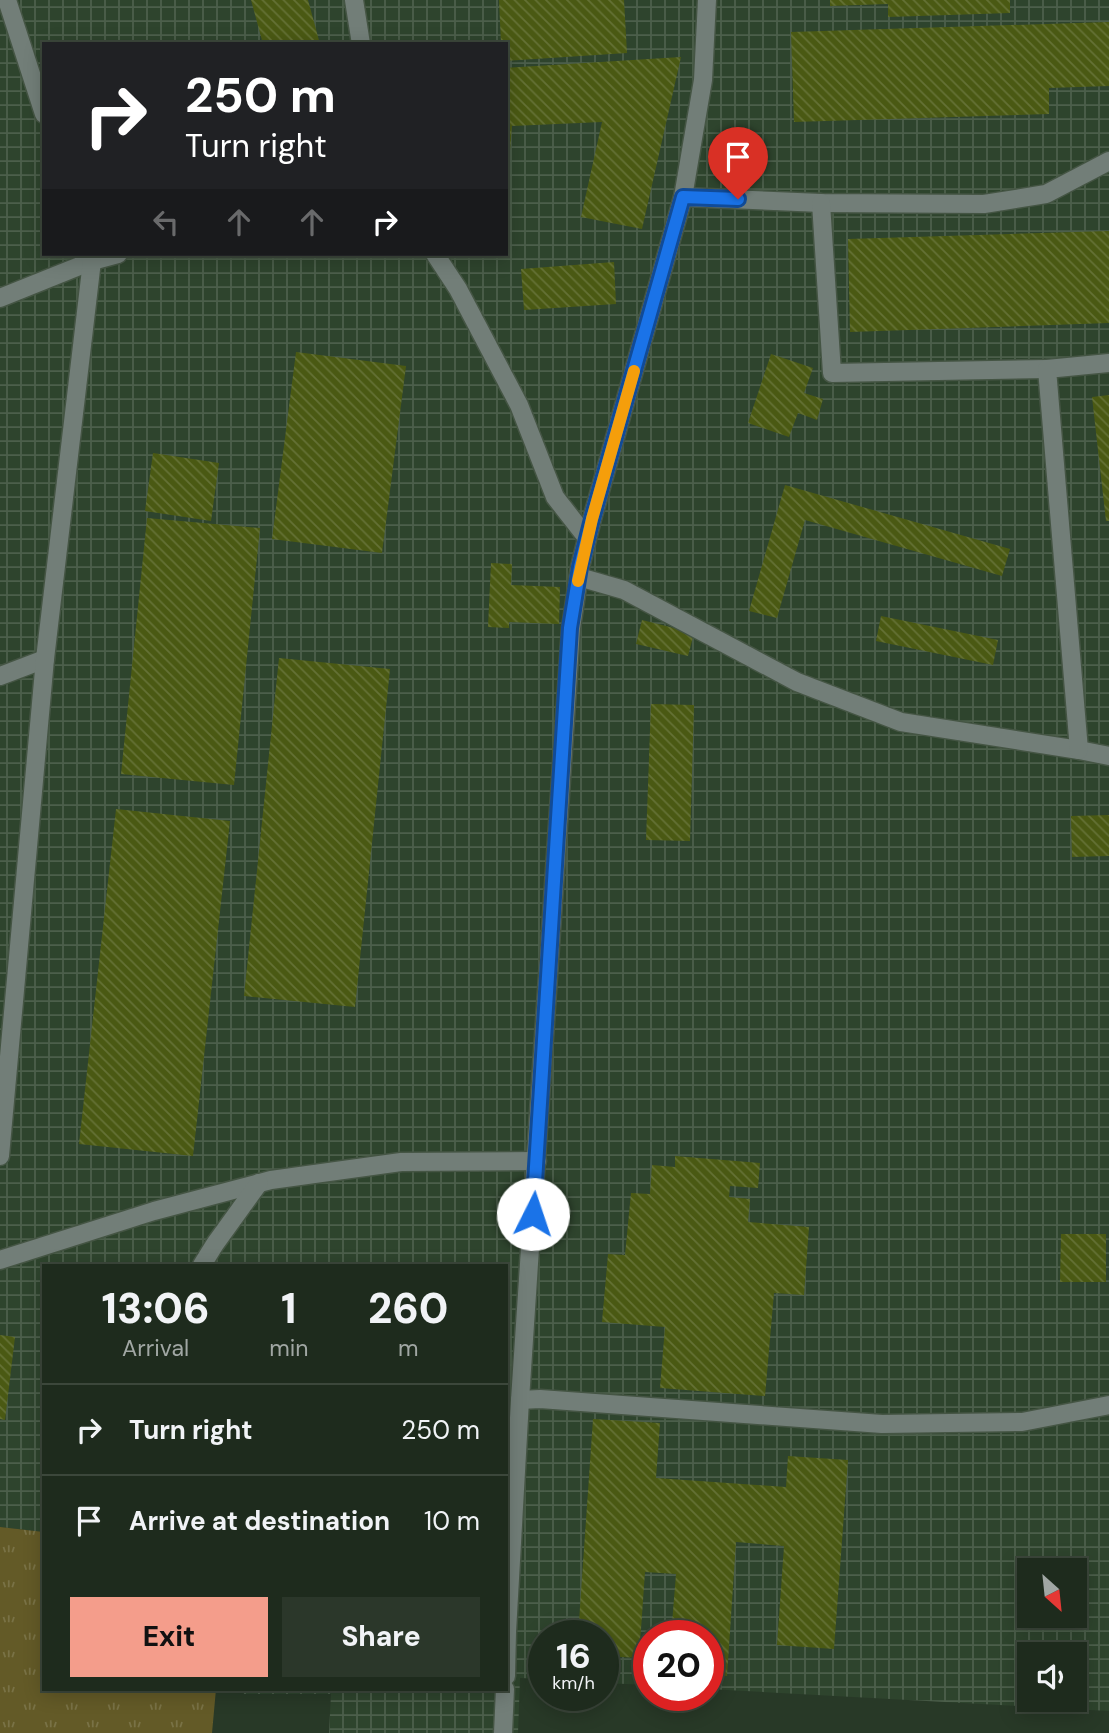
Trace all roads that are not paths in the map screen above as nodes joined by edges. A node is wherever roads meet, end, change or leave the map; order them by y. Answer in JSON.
{"nodes":[{"id":1,"x":7,"y":0,"type":"edge"},
{"id":2,"x":354,"y":0,"type":"edge"},
{"id":3,"x":707,"y":0,"type":"edge"},
{"id":4,"x":361,"y":42,"type":"edge"},
{"id":5,"x":42,"y":108,"type":"edge"},
{"id":6,"x":1109,"y":162,"type":"edge"},
{"id":7,"x":683,"y":197,"type":"junction"},
{"id":8,"x":821,"y":203,"type":"junction"},
{"id":9,"x":436,"y":256,"type":"edge"},
{"id":10,"x":90,"y":258,"type":"edge"},
{"id":11,"x":0,"y":298,"type":"edge"},
{"id":12,"x":1109,"y":363,"type":"edge"},
{"id":13,"x":1047,"y":369,"type":"junction"},
{"id":14,"x":587,"y":538,"type":"junction"},
{"id":15,"x":579,"y":577,"type":"junction"},
{"id":16,"x":45,"y":659,"type":"junction"},
{"id":17,"x":0,"y":676,"type":"edge"},
{"id":18,"x":1079,"y":750,"type":"junction"},
{"id":19,"x":1109,"y":756,"type":"edge"},
{"id":20,"x":0,"y":1156,"type":"edge"},
{"id":21,"x":537,"y":1161,"type":"junction"},
{"id":22,"x":260,"y":1183,"type":"junction"},
{"id":23,"x":0,"y":1260,"type":"edge"},
{"id":24,"x":203,"y":1264,"type":"edge"},
{"id":25,"x":520,"y":1400,"type":"junction"},
{"id":26,"x":1109,"y":1405,"type":"edge"},
{"id":27,"x":508,"y":1614,"type":"edge"},
{"id":28,"x":505,"y":1691,"type":"edge"},
{"id":29,"x":503,"y":1733,"type":"edge"}],
"edges":[{"from":1,"to":5,"type":"lane"},
{"from":2,"to":4,"type":"lane"},
{"from":3,"to":7,"type":"lane"},
{"from":6,"to":8,"type":"lane"},
{"from":7,"to":8,"type":"lane"},
{"from":7,"to":14,"type":"lane"},
{"from":8,"to":13,"type":"lane"},
{"from":9,"to":14,"type":"lane"},
{"from":10,"to":11,"type":"lane"},
{"from":10,"to":16,"type":"lane"},
{"from":12,"to":13,"type":"lane"},
{"from":13,"to":18,"type":"lane"},
{"from":14,"to":15,"type":"lane"},
{"from":15,"to":18,"type":"lane"},
{"from":15,"to":21,"type":"lane"},
{"from":16,"to":17,"type":"lane"},
{"from":16,"to":20,"type":"lane"},
{"from":18,"to":19,"type":"lane"},
{"from":21,"to":22,"type":"lane"},
{"from":21,"to":25,"type":"lane"},
{"from":22,"to":23,"type":"lane"},
{"from":22,"to":24,"type":"lane"},
{"from":25,"to":26,"type":"lane"},
{"from":25,"to":27,"type":"lane"},
{"from":28,"to":29,"type":"lane"}]}
